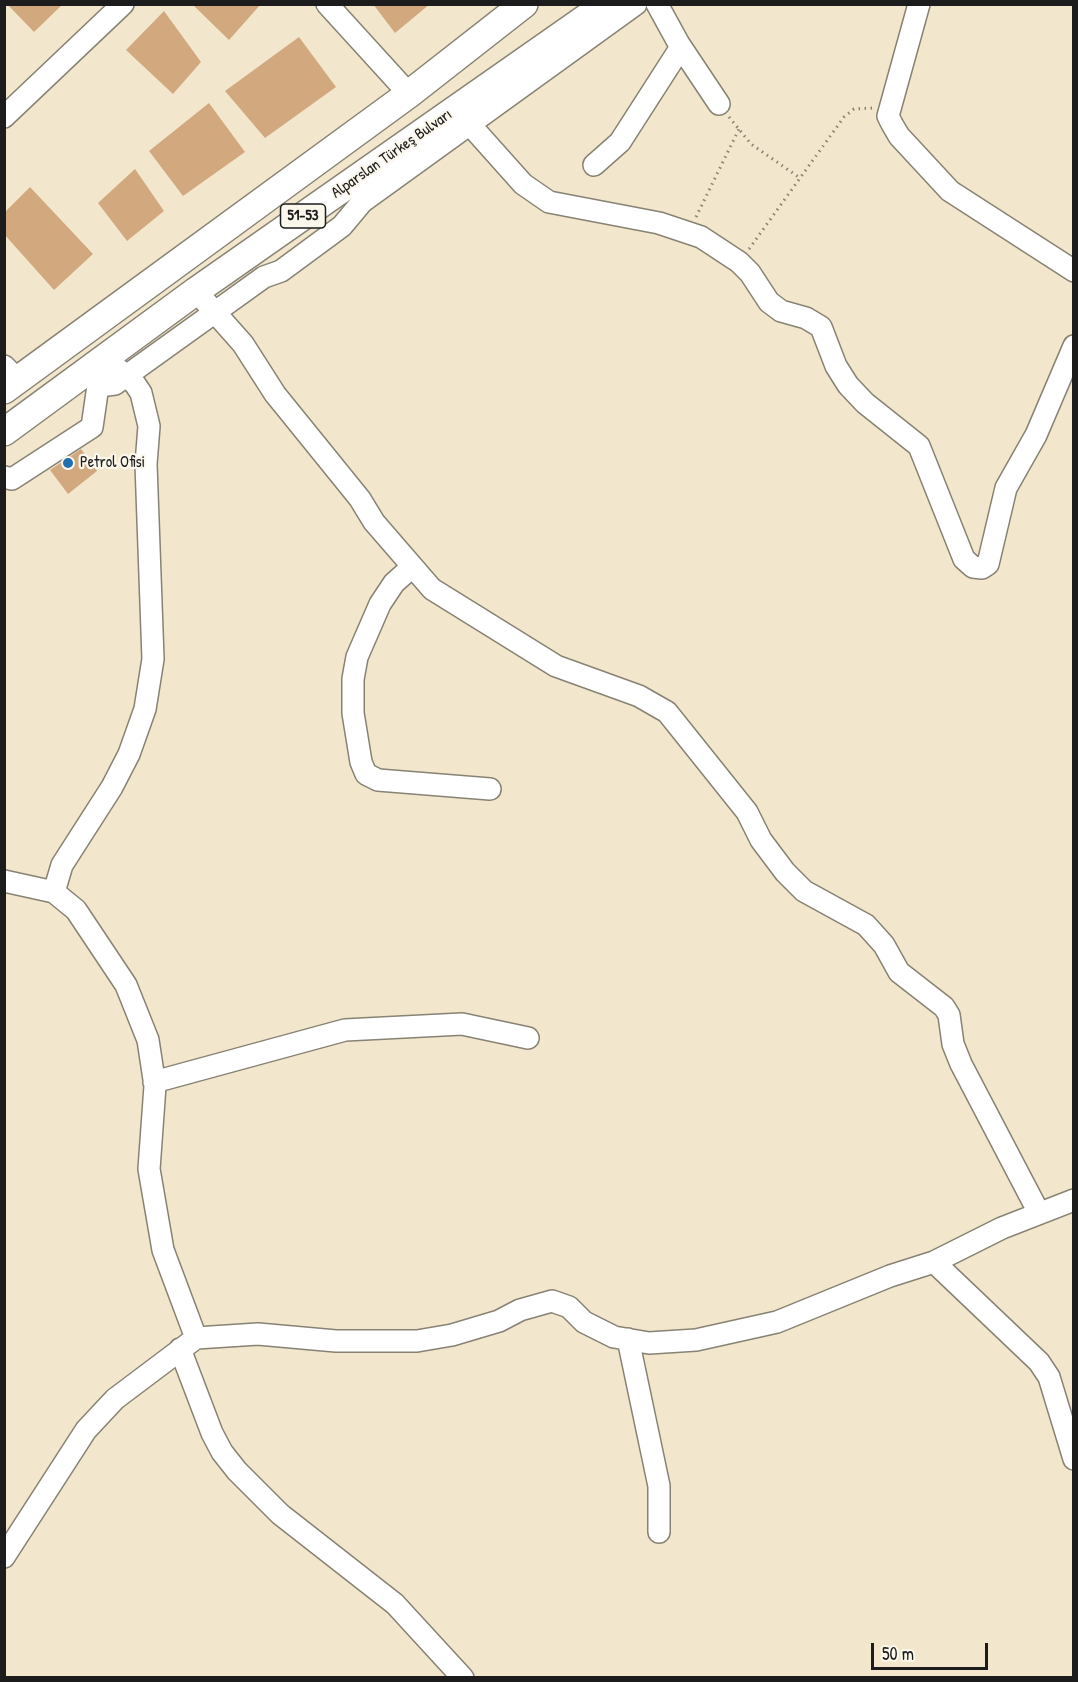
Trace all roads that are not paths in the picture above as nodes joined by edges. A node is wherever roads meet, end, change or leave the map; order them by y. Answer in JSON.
{"nodes":[{"id":1,"x":123,"y":4,"type":"edge"},
{"id":2,"x":327,"y":4,"type":"edge"},
{"id":3,"x":524,"y":4,"type":"edge"},
{"id":4,"x":606,"y":4,"type":"edge"},
{"id":5,"x":636,"y":4,"type":"edge"},
{"id":6,"x":657,"y":4,"type":"edge"},
{"id":7,"x":919,"y":4,"type":"edge"},
{"id":8,"x":681,"y":47,"type":"junction"},
{"id":9,"x":409,"y":94,"type":"junction"},
{"id":10,"x":719,"y":104,"type":"road end"},
{"id":11,"x":4,"y":117,"type":"edge"},
{"id":12,"x":462,"y":117,"type":"junction"},
{"id":13,"x":594,"y":165,"type":"dead end"},
{"id":14,"x":1074,"y":271,"type":"edge"},
{"id":15,"x":196,"y":291,"type":"junction"},
{"id":16,"x":215,"y":311,"type":"junction"},
{"id":17,"x":1074,"y":346,"type":"edge"},
{"id":18,"x":102,"y":368,"type":"junction"},
{"id":19,"x":126,"y":376,"type":"junction"},
{"id":20,"x":9,"y":379,"type":"edge"},
{"id":21,"x":4,"y":432,"type":"edge"},
{"id":22,"x":4,"y":477,"type":"edge"},
{"id":23,"x":412,"y":567,"type":"junction"},
{"id":24,"x":490,"y":789,"type":"dead end"},
{"id":25,"x":4,"y":881,"type":"edge"},
{"id":26,"x":54,"y":892,"type":"junction"},
{"id":27,"x":528,"y":1038,"type":"dead end"},
{"id":28,"x":154,"y":1082,"type":"junction"},
{"id":29,"x":1074,"y":1200,"type":"edge"},
{"id":30,"x":1039,"y":1214,"type":"junction"},
{"id":31,"x":934,"y":1262,"type":"junction"},
{"id":32,"x":628,"y":1339,"type":"junction"},
{"id":33,"x":188,"y":1343,"type":"junction"},
{"id":34,"x":1074,"y":1459,"type":"edge"},
{"id":35,"x":659,"y":1532,"type":"dead end"},
{"id":36,"x":4,"y":1557,"type":"edge"},
{"id":37,"x":463,"y":1677,"type":"edge"}],
"edges":[{"from":1,"to":11,"type":"street"},
{"from":2,"to":9,"type":"street"},
{"from":3,"to":9,"type":"main road","number":"51-53"},
{"from":4,"to":12,"type":"main road","name":"Alparslan Türkeş Bulvarı","number":"51-53"},
{"from":5,"to":12,"type":"street"},
{"from":6,"to":8,"type":"street"},
{"from":7,"to":14,"type":"street"},
{"from":8,"to":10,"type":"street"},
{"from":8,"to":13,"type":"street"},
{"from":9,"to":20,"type":"main road","number":"51-53"},
{"from":12,"to":15,"type":"main road","name":"Alparslan Türkeş Bulvarı","number":"51-53"},
{"from":12,"to":16,"type":"street"},
{"from":12,"to":17,"type":"street"},
{"from":15,"to":16,"type":"street"},
{"from":15,"to":18,"type":"main road","name":"Alparslan Türkeş Bulvarı","number":"51-53"},
{"from":16,"to":19,"type":"street"},
{"from":16,"to":23,"type":"street"},
{"from":18,"to":19,"type":"street"},
{"from":18,"to":21,"type":"main road","name":"Alparslan Türkeş Bulvarı","number":"51-53"},
{"from":18,"to":22,"type":"street"},
{"from":19,"to":26,"type":"street"},
{"from":23,"to":24,"type":"street"},
{"from":23,"to":30,"type":"street"},
{"from":25,"to":26,"type":"street"},
{"from":26,"to":28,"type":"street"},
{"from":27,"to":28,"type":"street"},
{"from":28,"to":33,"type":"street"},
{"from":29,"to":30,"type":"street"},
{"from":30,"to":31,"type":"street"},
{"from":31,"to":32,"type":"street"},
{"from":31,"to":34,"type":"street"},
{"from":32,"to":33,"type":"street"},
{"from":32,"to":35,"type":"street"},
{"from":33,"to":36,"type":"street"},
{"from":33,"to":37,"type":"street"}]}
